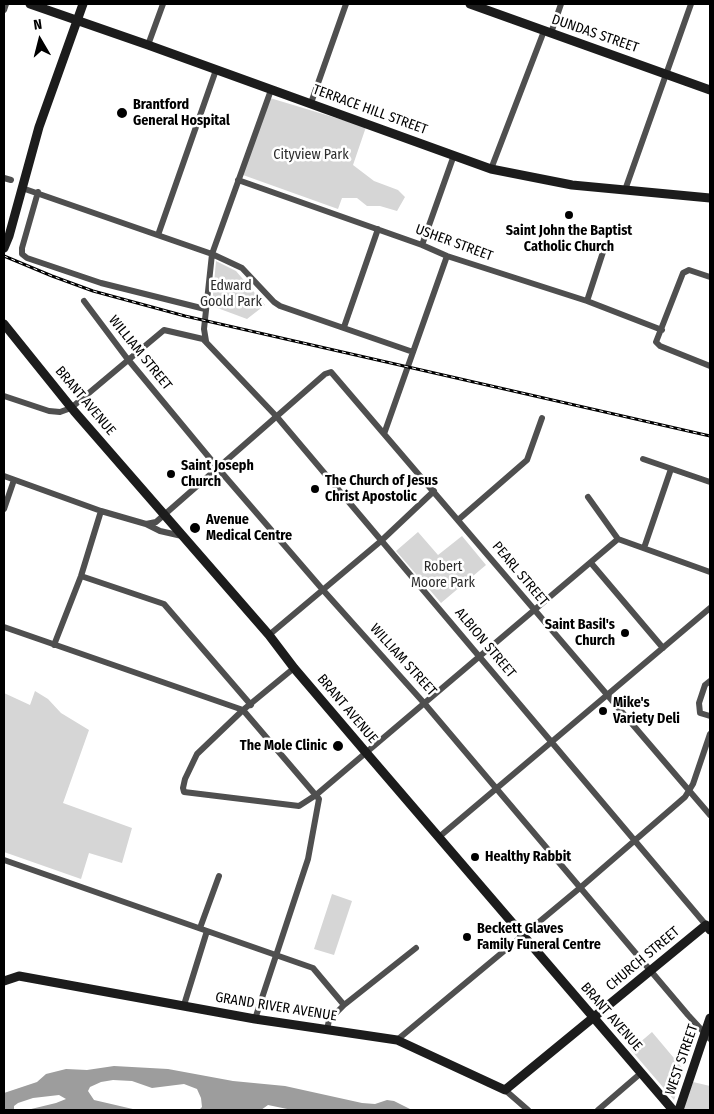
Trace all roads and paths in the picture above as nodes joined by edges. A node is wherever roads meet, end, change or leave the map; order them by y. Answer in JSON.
{"nodes":[{"id":1,"x":6,"y":4,"type":"edge"},
{"id":2,"x":30,"y":4,"type":"edge"},
{"id":3,"x":83,"y":4,"type":"edge"},
{"id":4,"x":163,"y":4,"type":"edge"},
{"id":5,"x":346,"y":4,"type":"edge"},
{"id":6,"x":561,"y":4,"type":"edge"},
{"id":7,"x":691,"y":4,"type":"edge"},
{"id":8,"x":475,"y":5,"type":"edge"},
{"id":9,"x":4,"y":10,"type":"edge"},
{"id":10,"x":77,"y":21,"type":"junction"},
{"id":11,"x":548,"y":32,"type":"junction"},
{"id":12,"x":148,"y":45,"type":"junction"},
{"id":13,"x":216,"y":70,"type":"junction"},
{"id":14,"x":666,"y":74,"type":"junction"},
{"id":15,"x":271,"y":90,"type":"junction"},
{"id":16,"x":710,"y":90,"type":"edge"},
{"id":17,"x":311,"y":103,"type":"junction"},
{"id":18,"x":454,"y":155,"type":"junction"},
{"id":19,"x":491,"y":169,"type":"junction"},
{"id":20,"x":4,"y":178,"type":"edge"},
{"id":21,"x":11,"y":180,"type":"dead end"},
{"id":22,"x":238,"y":180,"type":"junction"},
{"id":23,"x":22,"y":188,"type":"junction"},
{"id":24,"x":625,"y":190,"type":"junction"},
{"id":25,"x":38,"y":192,"type":"junction"},
{"id":26,"x":710,"y":198,"type":"edge"},
{"id":27,"x":378,"y":229,"type":"junction"},
{"id":28,"x":158,"y":235,"type":"junction"},
{"id":29,"x":422,"y":245,"type":"junction"},
{"id":30,"x":4,"y":248,"type":"edge"},
{"id":31,"x":603,"y":252,"type":"dead end"},
{"id":32,"x":212,"y":254,"type":"junction"},
{"id":33,"x":448,"y":256,"type":"junction"},
{"id":34,"x":710,"y":277,"type":"edge"},
{"id":35,"x":84,"y":301,"type":"dead end"},
{"id":36,"x":587,"y":301,"type":"junction"},
{"id":37,"x":206,"y":309,"type":"junction"},
{"id":38,"x":4,"y":324,"type":"edge"},
{"id":39,"x":344,"y":328,"type":"junction"},
{"id":40,"x":662,"y":330,"type":"junction"},
{"id":41,"x":195,"y":337,"type":"junction"},
{"id":42,"x":206,"y":341,"type":"junction"},
{"id":43,"x":413,"y":352,"type":"junction"},
{"id":44,"x":127,"y":358,"type":"junction"},
{"id":45,"x":710,"y":366,"type":"edge"},
{"id":46,"x":4,"y":396,"type":"edge"},
{"id":47,"x":71,"y":408,"type":"junction"},
{"id":48,"x":276,"y":417,"type":"junction"},
{"id":49,"x":542,"y":418,"type":"dead end"},
{"id":50,"x":384,"y":434,"type":"junction"},
{"id":51,"x":644,"y":459,"type":"dead end"},
{"id":52,"x":219,"y":468,"type":"junction"},
{"id":53,"x":671,"y":468,"type":"junction"},
{"id":54,"x":4,"y":476,"type":"edge"},
{"id":55,"x":14,"y":480,"type":"junction"},
{"id":56,"x":710,"y":482,"type":"edge"},
{"id":57,"x":434,"y":492,"type":"junction"},
{"id":58,"x":588,"y":497,"type":"dead end"},
{"id":59,"x":4,"y":509,"type":"edge"},
{"id":60,"x":101,"y":511,"type":"junction"},
{"id":61,"x":164,"y":515,"type":"junction"},
{"id":62,"x":458,"y":520,"type":"junction"},
{"id":63,"x":146,"y":524,"type":"junction"},
{"id":64,"x":182,"y":536,"type":"junction"},
{"id":65,"x":618,"y":539,"type":"junction"},
{"id":66,"x":381,"y":540,"type":"junction"},
{"id":67,"x":644,"y":548,"type":"junction"},
{"id":68,"x":591,"y":563,"type":"junction"},
{"id":69,"x":710,"y":572,"type":"edge"},
{"id":70,"x":81,"y":576,"type":"junction"},
{"id":71,"x":323,"y":590,"type":"junction"},
{"id":72,"x":710,"y":608,"type":"edge"},
{"id":73,"x":535,"y":611,"type":"junction"},
{"id":74,"x":4,"y":627,"type":"edge"},
{"id":75,"x":269,"y":635,"type":"junction"},
{"id":76,"x":54,"y":645,"type":"junction"},
{"id":77,"x":663,"y":648,"type":"junction"},
{"id":78,"x":478,"y":657,"type":"junction"},
{"id":79,"x":294,"y":668,"type":"junction"},
{"id":80,"x":710,"y":681,"type":"edge"},
{"id":81,"x":607,"y":695,"type":"junction"},
{"id":82,"x":424,"y":703,"type":"junction"},
{"id":83,"x":250,"y":705,"type":"junction"},
{"id":84,"x":243,"y":710,"type":"junction"},
{"id":85,"x":710,"y":716,"type":"edge"},
{"id":86,"x":710,"y":734,"type":"edge"},
{"id":87,"x":553,"y":743,"type":"junction"},
{"id":88,"x":366,"y":753,"type":"junction"},
{"id":89,"x":498,"y":789,"type":"junction"},
{"id":90,"x":689,"y":790,"type":"junction"},
{"id":91,"x":316,"y":795,"type":"junction"},
{"id":92,"x":710,"y":815,"type":"edge"},
{"id":93,"x":439,"y":838,"type":"junction"},
{"id":94,"x":634,"y":840,"type":"junction"},
{"id":95,"x":4,"y":860,"type":"edge"},
{"id":96,"x":219,"y":876,"type":"dead end"},
{"id":97,"x":581,"y":887,"type":"junction"},
{"id":98,"x":708,"y":927,"type":"edge"},
{"id":99,"x":200,"y":928,"type":"junction"},
{"id":100,"x":207,"y":931,"type":"junction"},
{"id":101,"x":523,"y":935,"type":"junction"},
{"id":102,"x":416,"y":948,"type":"dead end"},
{"id":103,"x":277,"y":955,"type":"junction"},
{"id":104,"x":650,"y":970,"type":"junction"},
{"id":105,"x":4,"y":981,"type":"edge"},
{"id":106,"x":184,"y":1005,"type":"junction"},
{"id":107,"x":344,"y":1005,"type":"junction"},
{"id":108,"x":594,"y":1018,"type":"junction"},
{"id":109,"x":710,"y":1018,"type":"edge"},
{"id":110,"x":256,"y":1019,"type":"junction"},
{"id":111,"x":327,"y":1030,"type":"junction"},
{"id":112,"x":707,"y":1036,"type":"edge"},
{"id":113,"x":397,"y":1040,"type":"junction"},
{"id":114,"x":641,"y":1073,"type":"junction"},
{"id":115,"x":505,"y":1090,"type":"junction"},
{"id":116,"x":528,"y":1110,"type":"edge"},
{"id":117,"x":598,"y":1110,"type":"edge"},
{"id":118,"x":673,"y":1110,"type":"edge"},
{"id":119,"x":679,"y":1110,"type":"edge"}],
"edges":[{"from":1,"to":9,"type":"street"},
{"from":2,"to":10,"type":"street","name":"TERRACE HILL STREET"},
{"from":3,"to":10,"type":"street"},
{"from":4,"to":12,"type":"street"},
{"from":5,"to":17,"type":"street"},
{"from":6,"to":11,"type":"street"},
{"from":7,"to":14,"type":"street"},
{"from":8,"to":11,"type":"street","name":"DUNDAS STREET"},
{"from":10,"to":12,"type":"street","name":"TERRACE HILL STREET"},
{"from":10,"to":23,"type":"street"},
{"from":11,"to":14,"type":"street","name":"DUNDAS STREET"},
{"from":11,"to":19,"type":"street"},
{"from":12,"to":13,"type":"street","name":"TERRACE HILL STREET"},
{"from":13,"to":15,"type":"street","name":"TERRACE HILL STREET"},
{"from":13,"to":28,"type":"street"},
{"from":14,"to":16,"type":"street","name":"DUNDAS STREET"},
{"from":14,"to":24,"type":"street"},
{"from":15,"to":17,"type":"street","name":"TERRACE HILL STREET"},
{"from":15,"to":22,"type":"street"},
{"from":17,"to":18,"type":"street","name":"TERRACE HILL STREET"},
{"from":18,"to":19,"type":"street","name":"TERRACE HILL STREET"},
{"from":18,"to":29,"type":"street"},
{"from":19,"to":24,"type":"street","name":"TERRACE HILL STREET"},
{"from":20,"to":21,"type":"street"},
{"from":22,"to":27,"type":"street","name":"USHER STREET"},
{"from":22,"to":32,"type":"street"},
{"from":23,"to":25,"type":"street"},
{"from":23,"to":30,"type":"street"},
{"from":24,"to":26,"type":"street","name":"TERRACE HILL STREET"},
{"from":25,"to":28,"type":"street"},
{"from":25,"to":37,"type":"street"},
{"from":27,"to":29,"type":"street","name":"USHER STREET"},
{"from":27,"to":39,"type":"street"},
{"from":28,"to":32,"type":"street"},
{"from":29,"to":33,"type":"street","name":"USHER STREET"},
{"from":31,"to":36,"type":"street"},
{"from":32,"to":37,"type":"street"},
{"from":32,"to":39,"type":"street"},
{"from":33,"to":36,"type":"street","name":"USHER STREET"},
{"from":33,"to":43,"type":"street"},
{"from":34,"to":40,"type":"street"},
{"from":35,"to":44,"type":"street","name":"WILLIAM STREET"},
{"from":36,"to":40,"type":"street","name":"USHER STREET"},
{"from":37,"to":41,"type":"street"},
{"from":37,"to":42,"type":"street"},
{"from":38,"to":47,"type":"street","name":"BRANT AVENUE"},
{"from":39,"to":43,"type":"street"},
{"from":40,"to":45,"type":"street"},
{"from":41,"to":42,"type":"street","name":"ALBION STREET"},
{"from":41,"to":44,"type":"street","name":"ALBION STREET"},
{"from":42,"to":48,"type":"street","name":"ALBION STREET"},
{"from":43,"to":50,"type":"street"},
{"from":44,"to":47,"type":"street"},
{"from":44,"to":52,"type":"street","name":"WILLIAM STREET"},
{"from":46,"to":47,"type":"street"},
{"from":47,"to":61,"type":"street","name":"BRANT AVENUE"},
{"from":48,"to":50,"type":"street","name":"PEARL STREET"},
{"from":48,"to":52,"type":"street"},
{"from":48,"to":66,"type":"street","name":"ALBION STREET"},
{"from":49,"to":62,"type":"street"},
{"from":50,"to":57,"type":"street","name":"PEARL STREET"},
{"from":51,"to":53,"type":"street"},
{"from":52,"to":61,"type":"street"},
{"from":52,"to":71,"type":"street","name":"WILLIAM STREET"},
{"from":53,"to":56,"type":"street"},
{"from":53,"to":67,"type":"street"},
{"from":54,"to":55,"type":"street"},
{"from":55,"to":59,"type":"street"},
{"from":55,"to":60,"type":"street"},
{"from":57,"to":62,"type":"street","name":"PEARL STREET"},
{"from":57,"to":66,"type":"street"},
{"from":58,"to":65,"type":"street"},
{"from":60,"to":63,"type":"street"},
{"from":60,"to":70,"type":"street"},
{"from":61,"to":63,"type":"street"},
{"from":61,"to":64,"type":"street","name":"BRANT AVENUE"},
{"from":62,"to":73,"type":"street","name":"PEARL STREET"},
{"from":63,"to":64,"type":"street"},
{"from":64,"to":75,"type":"street","name":"BRANT AVENUE"},
{"from":65,"to":67,"type":"street"},
{"from":65,"to":68,"type":"street"},
{"from":66,"to":71,"type":"street"},
{"from":66,"to":78,"type":"street","name":"ALBION STREET"},
{"from":67,"to":69,"type":"street"},
{"from":68,"to":73,"type":"street"},
{"from":68,"to":77,"type":"street"},
{"from":70,"to":76,"type":"street"},
{"from":70,"to":83,"type":"street"},
{"from":71,"to":75,"type":"street"},
{"from":71,"to":82,"type":"street","name":"WILLIAM STREET"},
{"from":72,"to":77,"type":"street"},
{"from":73,"to":78,"type":"street"},
{"from":73,"to":81,"type":"street","name":"PEARL STREET"},
{"from":74,"to":76,"type":"street"},
{"from":75,"to":79,"type":"street","name":"BRANT AVENUE"},
{"from":76,"to":84,"type":"street"},
{"from":77,"to":81,"type":"street"},
{"from":78,"to":82,"type":"street"},
{"from":78,"to":87,"type":"street","name":"ALBION STREET"},
{"from":79,"to":83,"type":"street"},
{"from":79,"to":88,"type":"street","name":"BRANT AVENUE"},
{"from":80,"to":85,"type":"street"},
{"from":81,"to":87,"type":"street"},
{"from":81,"to":90,"type":"street","name":"PEARL STREET"},
{"from":82,"to":88,"type":"street"},
{"from":82,"to":89,"type":"street","name":"WILLIAM STREET"},
{"from":83,"to":84,"type":"street"},
{"from":84,"to":91,"type":"street"},
{"from":84,"to":91,"type":"street"},
{"from":86,"to":90,"type":"street"},
{"from":87,"to":89,"type":"street"},
{"from":87,"to":94,"type":"street","name":"ALBION STREET"},
{"from":88,"to":91,"type":"street"},
{"from":88,"to":93,"type":"street","name":"BRANT AVENUE"},
{"from":89,"to":93,"type":"street"},
{"from":89,"to":97,"type":"street","name":"WILLIAM STREET"},
{"from":90,"to":92,"type":"street","name":"PEARL STREET"},
{"from":90,"to":94,"type":"street"},
{"from":91,"to":103,"type":"street"},
{"from":93,"to":101,"type":"street","name":"BRANT AVENUE"},
{"from":94,"to":97,"type":"street"},
{"from":94,"to":98,"type":"street","name":"ALBION STREET"},
{"from":95,"to":99,"type":"street"},
{"from":96,"to":99,"type":"street"},
{"from":97,"to":101,"type":"street"},
{"from":97,"to":104,"type":"street","name":"WILLIAM STREET"},
{"from":98,"to":104,"type":"street","name":"CHURCH STREET"},
{"from":99,"to":100,"type":"street"},
{"from":100,"to":103,"type":"street"},
{"from":100,"to":106,"type":"street"},
{"from":101,"to":108,"type":"street","name":"BRANT AVENUE"},
{"from":101,"to":113,"type":"street"},
{"from":102,"to":107,"type":"street"},
{"from":103,"to":107,"type":"street"},
{"from":103,"to":110,"type":"street"},
{"from":104,"to":108,"type":"street","name":"CHURCH STREET"},
{"from":104,"to":112,"type":"street","name":"WILLIAM STREET"},
{"from":105,"to":106,"type":"street","name":"GRAND RIVER AVENUE"},
{"from":106,"to":110,"type":"street","name":"GRAND RIVER AVENUE"},
{"from":107,"to":111,"type":"street"},
{"from":108,"to":114,"type":"street","name":"BRANT AVENUE"},
{"from":108,"to":115,"type":"street","name":"CHURCH STREET"},
{"from":109,"to":112,"type":"street","name":"WEST STREET"},
{"from":110,"to":111,"type":"street","name":"GRAND RIVER AVENUE"},
{"from":111,"to":113,"type":"street","name":"GRAND RIVER AVENUE"},
{"from":112,"to":119,"type":"street","name":"WEST STREET"},
{"from":113,"to":115,"type":"street","name":"GRAND RIVER AVENUE"},
{"from":114,"to":117,"type":"street"},
{"from":114,"to":118,"type":"street","name":"BRANT AVENUE"},
{"from":115,"to":116,"type":"street","name":"GRAND RIVER AVENUE"}]}
